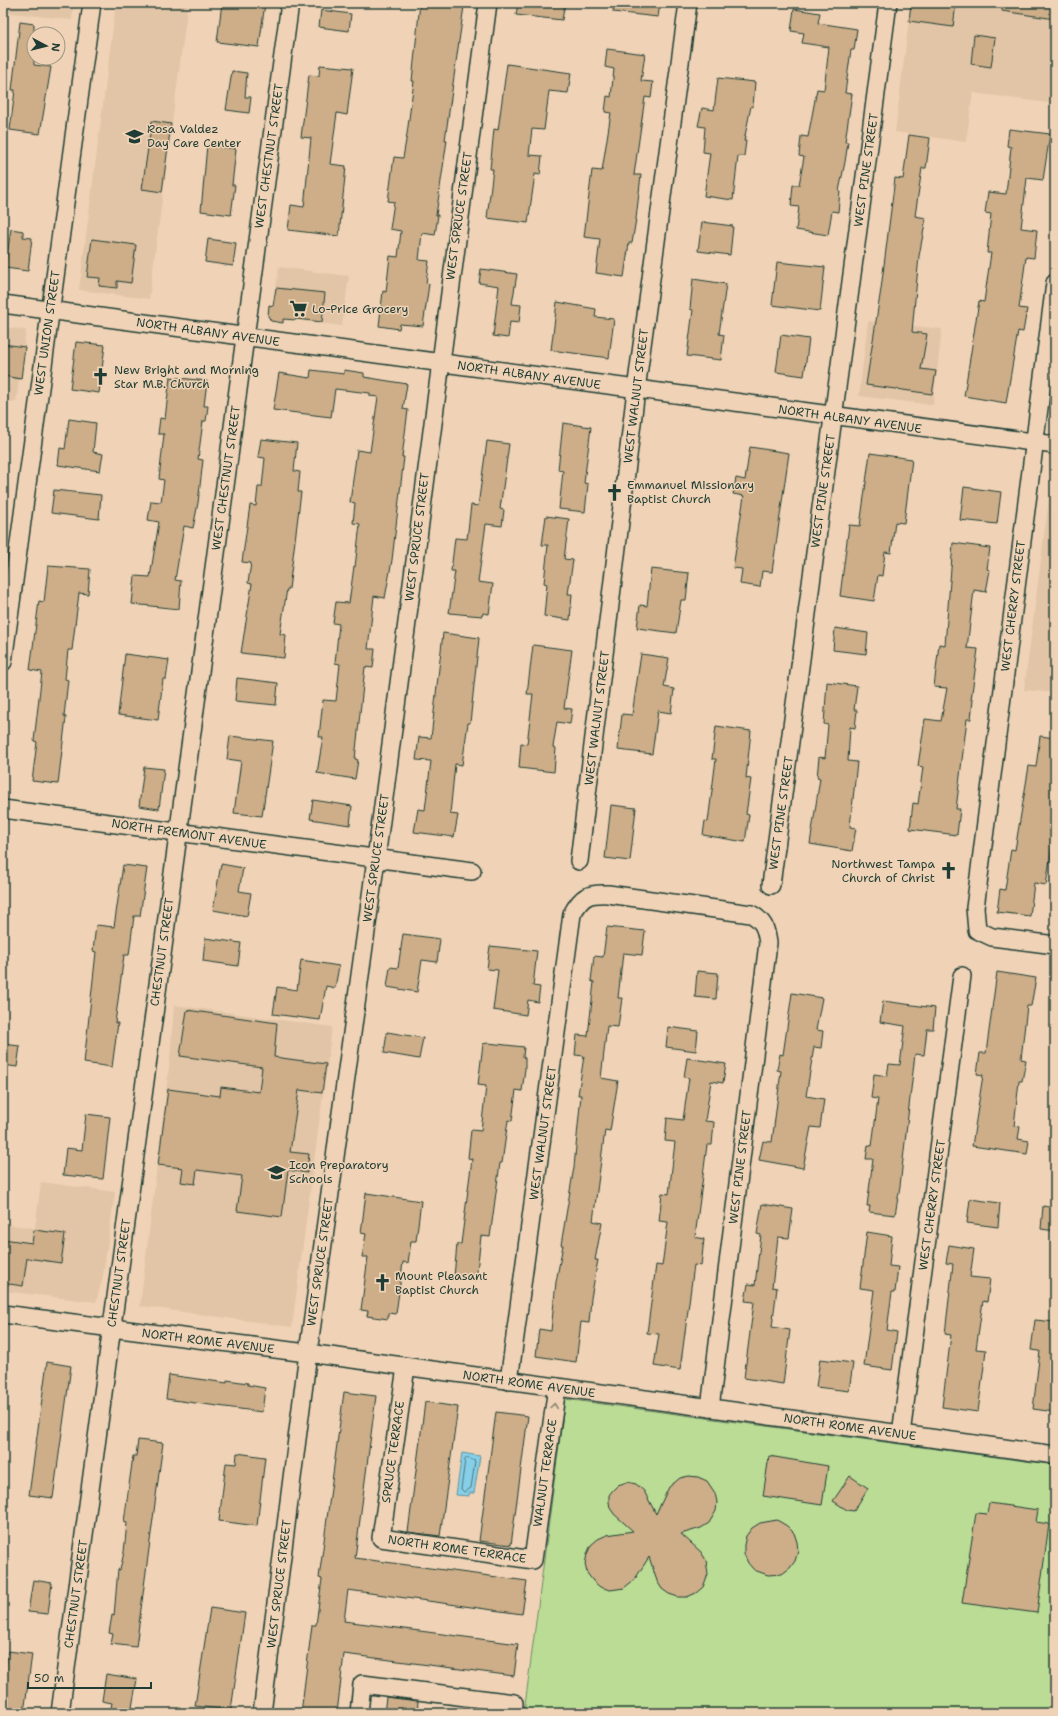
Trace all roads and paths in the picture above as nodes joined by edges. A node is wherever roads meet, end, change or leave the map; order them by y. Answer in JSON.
{"nodes":[{"id":1,"x":92,"y":3,"type":"edge"},
{"id":2,"x":290,"y":3,"type":"edge"},
{"id":3,"x":488,"y":3,"type":"edge"},
{"id":4,"x":688,"y":3,"type":"edge"},
{"id":5,"x":888,"y":3,"type":"edge"},
{"id":6,"x":1055,"y":283,"type":"edge"},
{"id":7,"x":3,"y":304,"type":"edge"},
{"id":8,"x":50,"y":311,"type":"junction"},
{"id":9,"x":245,"y":336,"type":"junction"},
{"id":10,"x":440,"y":362,"type":"junction"},
{"id":11,"x":636,"y":390,"type":"junction"},
{"id":12,"x":833,"y":416,"type":"junction"},
{"id":13,"x":1034,"y":443,"type":"junction"},
{"id":14,"x":1055,"y":446,"type":"edge"},
{"id":15,"x":3,"y":662,"type":"edge"},
{"id":16,"x":3,"y":809,"type":"edge"},
{"id":17,"x":178,"y":833,"type":"junction"},
{"id":18,"x":376,"y":859,"type":"junction"},
{"id":19,"x":580,"y":861,"type":"dead end"},
{"id":20,"x":472,"y":871,"type":"dead end"},
{"id":21,"x":771,"y":885,"type":"dead end"},
{"id":22,"x":765,"y":925,"type":"joint"},
{"id":23,"x":1055,"y":945,"type":"edge"},
{"id":24,"x":962,"y":976,"type":"dead end"},
{"id":25,"x":3,"y":1314,"type":"edge"},
{"id":26,"x":111,"y":1329,"type":"junction"},
{"id":27,"x":308,"y":1354,"type":"junction"},
{"id":28,"x":406,"y":1367,"type":"junction"},
{"id":29,"x":509,"y":1381,"type":"junction"},
{"id":30,"x":557,"y":1387,"type":"junction"},
{"id":31,"x":710,"y":1408,"type":"junction"},
{"id":32,"x":901,"y":1434,"type":"junction"},
{"id":33,"x":1055,"y":1455,"type":"edge"},
{"id":34,"x":381,"y":1538,"type":"joint"},
{"id":35,"x":533,"y":1560,"type":"joint"},
{"id":36,"x":514,"y":1708,"type":"edge"},
{"id":37,"x":60,"y":1713,"type":"edge"},
{"id":38,"x":262,"y":1713,"type":"edge"},
{"id":39,"x":359,"y":1713,"type":"edge"}],
"edges":[{"from":1,"to":8,"type":"street","name":"WEST UNION STREET"},
{"from":2,"to":9,"type":"street","name":"WEST CHESTNUT STREET"},
{"from":3,"to":10,"type":"street","name":"WEST SPRUCE STREET"},
{"from":4,"to":11,"type":"street","name":"WEST WALNUT STREET"},
{"from":5,"to":12,"type":"street","name":"WEST PINE STREET"},
{"from":6,"to":13,"type":"street","name":"WEST CHERRY STREET"},
{"from":7,"to":8,"type":"street","name":"NORTH ALBANY AVENUE"},
{"from":8,"to":9,"type":"street","name":"NORTH ALBANY AVENUE"},
{"from":8,"to":15,"type":"street","name":"WEST UNION STREET"},
{"from":9,"to":10,"type":"street","name":"NORTH ALBANY AVENUE"},
{"from":9,"to":17,"type":"street","name":"WEST CHESTNUT STREET"},
{"from":10,"to":11,"type":"street","name":"NORTH ALBANY AVENUE"},
{"from":10,"to":18,"type":"street","name":"WEST SPRUCE STREET"},
{"from":11,"to":12,"type":"street","name":"NORTH ALBANY AVENUE"},
{"from":11,"to":19,"type":"street","name":"WEST WALNUT STREET"},
{"from":12,"to":13,"type":"street","name":"NORTH ALBANY AVENUE"},
{"from":12,"to":21,"type":"street","name":"WEST PINE STREET"},
{"from":13,"to":14,"type":"street","name":"NORTH ALBANY AVENUE"},
{"from":13,"to":23,"type":"street","name":"WEST CHERRY STREET"},
{"from":16,"to":17,"type":"street","name":"NORTH FREMONT AVENUE"},
{"from":17,"to":18,"type":"street","name":"NORTH FREMONT AVENUE"},
{"from":17,"to":26,"type":"street","name":"CHESTNUT STREET"},
{"from":18,"to":20,"type":"street","name":"NORTH FREMONT AVENUE"},
{"from":18,"to":27,"type":"street","name":"WEST SPRUCE STREET"},
{"from":22,"to":29,"type":"street","name":"WEST WALNUT STREET"},
{"from":22,"to":31,"type":"street","name":"WEST PINE STREET"},
{"from":24,"to":32,"type":"street","name":"WEST CHERRY STREET"},
{"from":25,"to":26,"type":"street","name":"NORTH ROME AVENUE"},
{"from":26,"to":27,"type":"street","name":"NORTH ROME AVENUE"},
{"from":26,"to":37,"type":"street","name":"CHESTNUT STREET"},
{"from":27,"to":28,"type":"street","name":"NORTH ROME AVENUE"},
{"from":27,"to":38,"type":"street","name":"WEST SPRUCE STREET"},
{"from":28,"to":29,"type":"street","name":"NORTH ROME AVENUE"},
{"from":28,"to":34,"type":"street","name":"SPRUCE TERRACE"},
{"from":29,"to":30,"type":"street","name":"NORTH ROME AVENUE"},
{"from":30,"to":31,"type":"street","name":"NORTH ROME AVENUE"},
{"from":35,"to":30,"type":"street","name":"WALNUT TERRACE","one_way":true},
{"from":31,"to":32,"type":"street","name":"NORTH ROME AVENUE"},
{"from":32,"to":33,"type":"street","name":"NORTH ROME AVENUE"},
{"from":34,"to":35,"type":"street","name":"NORTH ROME TERRACE"},
{"from":36,"to":39,"type":"street"}]}
